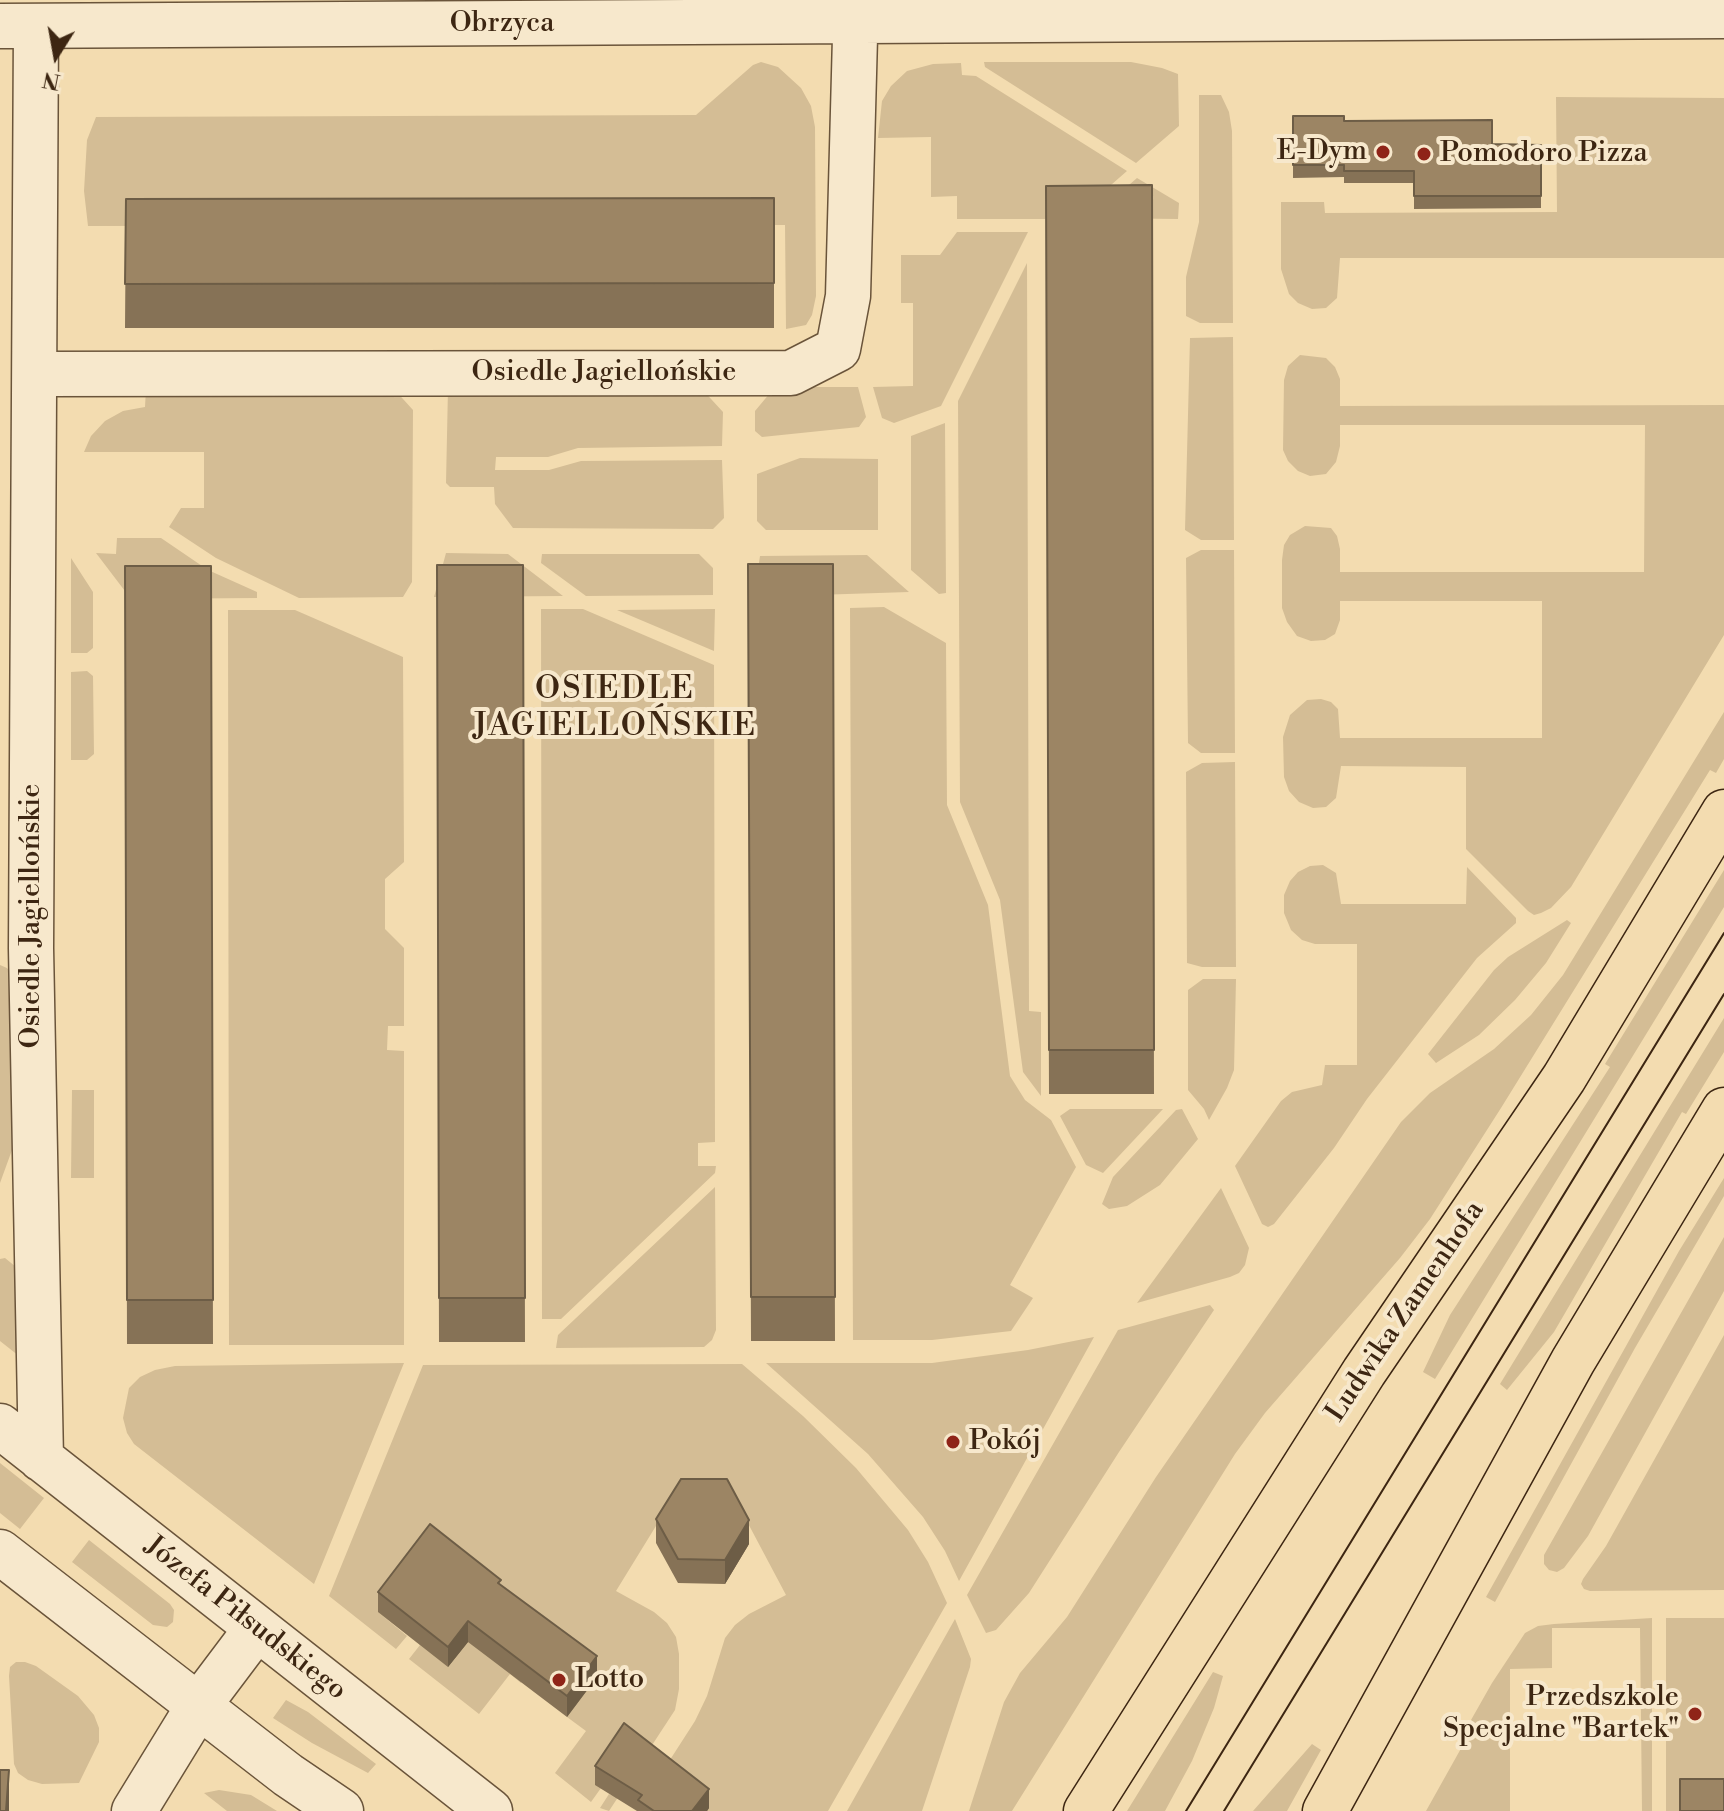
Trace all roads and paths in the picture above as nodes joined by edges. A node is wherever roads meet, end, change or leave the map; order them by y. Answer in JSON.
{"nodes":[{"id":1,"x":855,"y":11,"type":"edge"},
{"id":2,"x":524,"y":12,"type":"edge"},
{"id":3,"x":1724,"y":16,"type":"edge"},
{"id":4,"x":18,"y":26,"type":"edge"},
{"id":5,"x":36,"y":374,"type":"junction"},
{"id":6,"x":1724,"y":812,"type":"edge"},
{"id":7,"x":1724,"y":1110,"type":"edge"},
{"id":8,"x":0,"y":1426,"type":"edge"},
{"id":9,"x":41,"y":1459,"type":"junction"},
{"id":10,"x":0,"y":1552,"type":"edge"},
{"id":11,"x":257,"y":1628,"type":"junction"},
{"id":12,"x":199,"y":1705,"type":"junction"},
{"id":13,"x":134,"y":1811,"type":"edge"},
{"id":14,"x":341,"y":1811,"type":"edge"},
{"id":15,"x":490,"y":1811,"type":"edge"},
{"id":16,"x":1086,"y":1811,"type":"edge"},
{"id":17,"x":1325,"y":1811,"type":"edge"}],
"edges":[{"from":1,"to":2,"type":"street","name":"Obrzyca"},
{"from":1,"to":3,"type":"street","name":"Obrzyca"},
{"from":1,"to":5,"type":"street","name":"Osiedle Jagiellońskie"},
{"from":2,"to":4,"type":"street","name":"Obrzyca"},
{"from":4,"to":5,"type":"street","name":"Osiedle Jagiellońskie"},
{"from":5,"to":9,"type":"street","name":"Osiedle Jagiellońskie"},
{"from":6,"to":16,"type":"main road","name":"Ludwika Zamenhofa"},
{"from":7,"to":17,"type":"main road"},
{"from":8,"to":9,"type":"street","name":"Józefa Piłsudskiego"},
{"from":9,"to":11,"type":"street","name":"Józefa Piłsudskiego"},
{"from":10,"to":12,"type":"street"},
{"from":11,"to":12,"type":"street"},
{"from":11,"to":15,"type":"street","name":"Józefa Piłsudskiego"},
{"from":12,"to":13,"type":"street"},
{"from":12,"to":14,"type":"street"}]}
